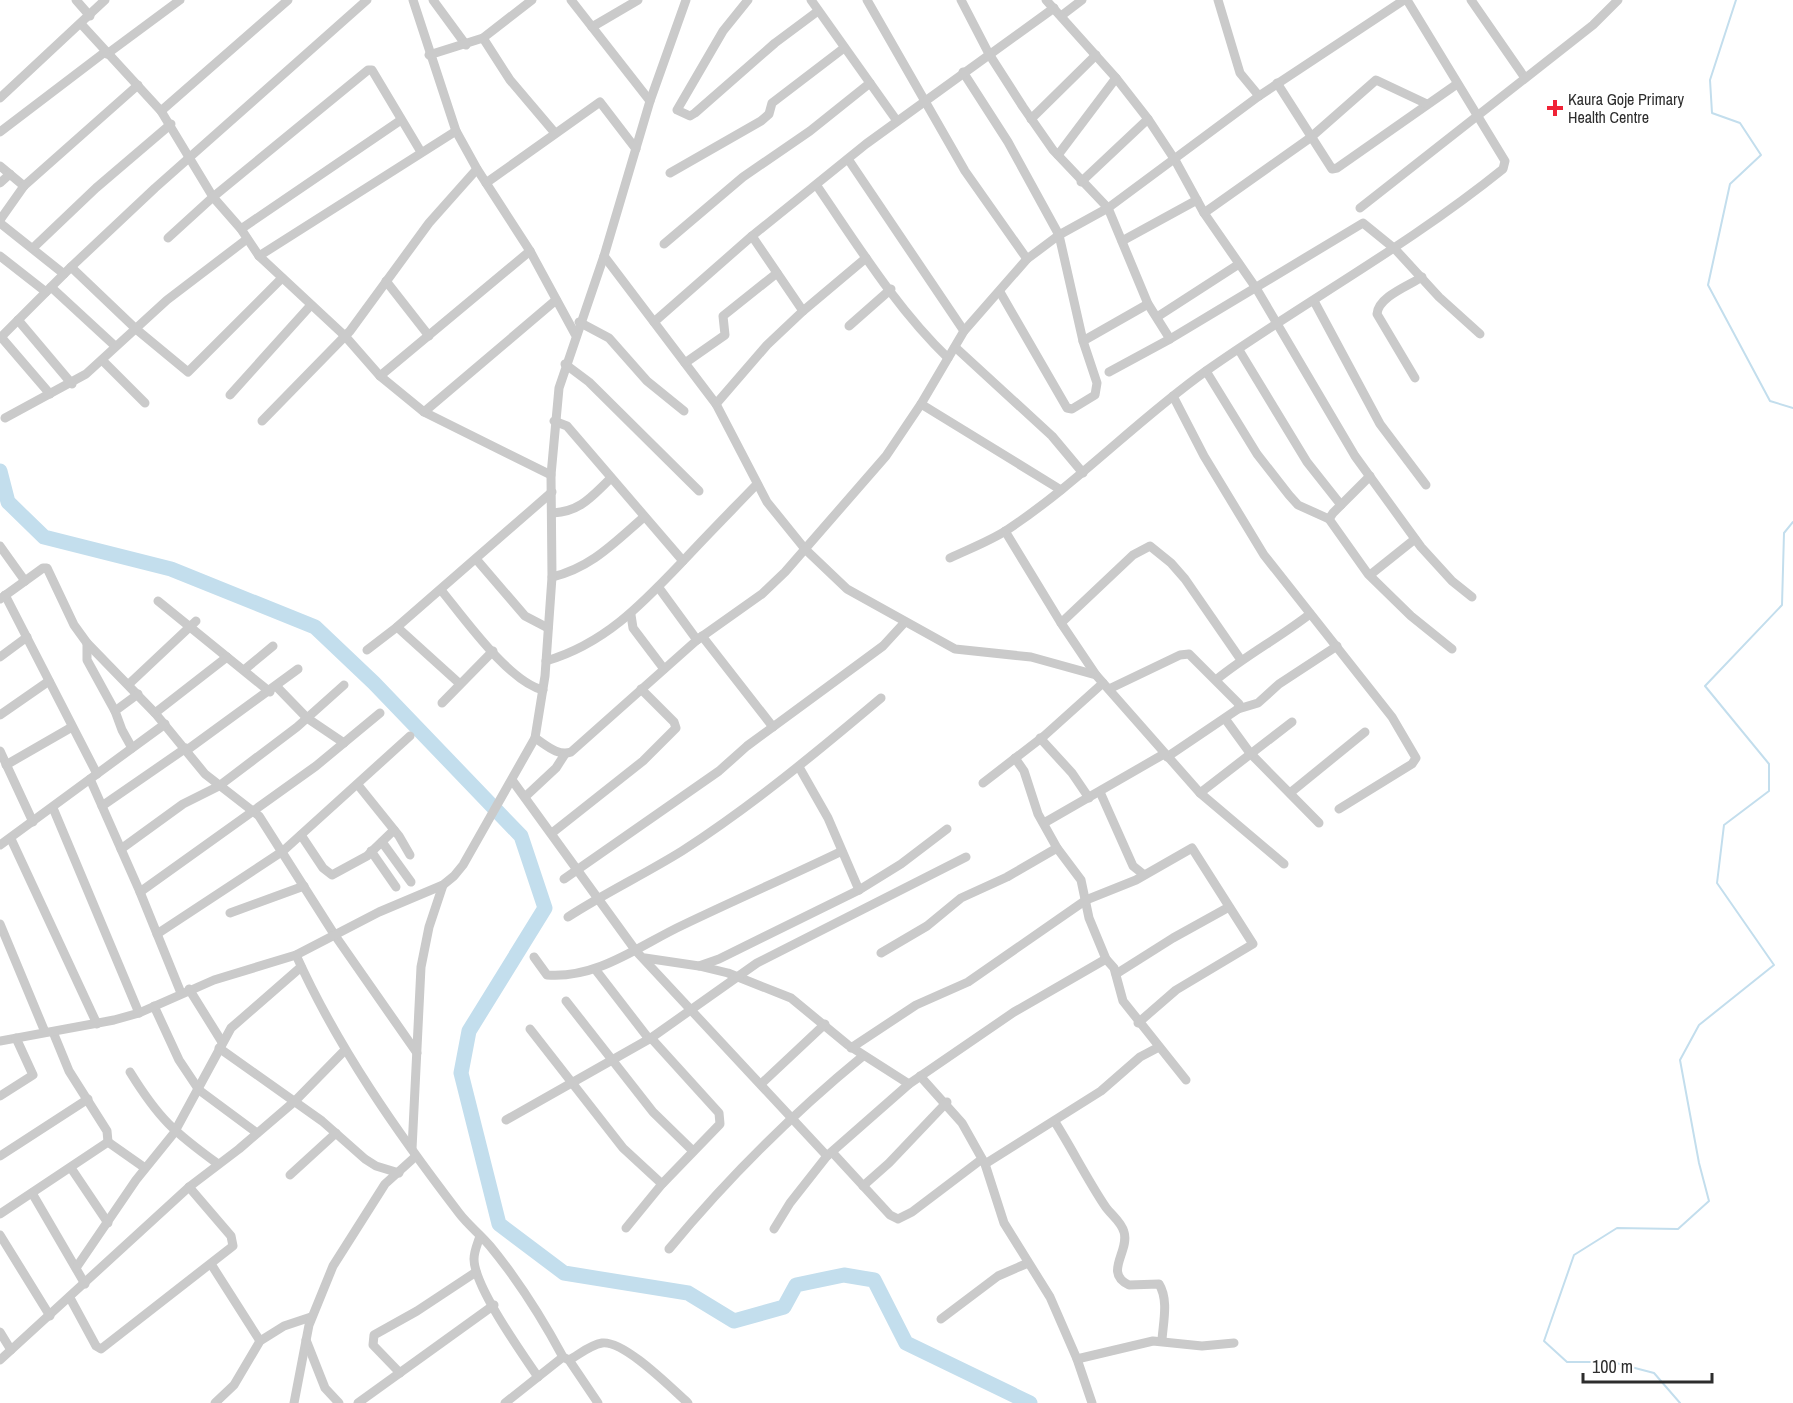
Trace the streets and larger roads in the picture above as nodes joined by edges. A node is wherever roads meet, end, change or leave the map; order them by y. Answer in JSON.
{"nodes":[{"id":1,"x":76,"y":0,"type":"edge"},
{"id":2,"x":105,"y":0,"type":"edge"},
{"id":3,"x":180,"y":0,"type":"edge"},
{"id":4,"x":288,"y":0,"type":"edge"},
{"id":5,"x":366,"y":0,"type":"edge"},
{"id":6,"x":413,"y":0,"type":"edge"},
{"id":7,"x":433,"y":0,"type":"edge"},
{"id":8,"x":514,"y":0,"type":"edge"},
{"id":9,"x":532,"y":0,"type":"edge"},
{"id":10,"x":571,"y":0,"type":"edge"},
{"id":11,"x":638,"y":0,"type":"edge"},
{"id":12,"x":686,"y":0,"type":"edge"},
{"id":13,"x":748,"y":0,"type":"edge"},
{"id":14,"x":810,"y":0,"type":"edge"},
{"id":15,"x":867,"y":0,"type":"edge"},
{"id":16,"x":961,"y":0,"type":"edge"},
{"id":17,"x":1046,"y":0,"type":"edge"},
{"id":18,"x":1082,"y":0,"type":"edge"},
{"id":19,"x":1218,"y":0,"type":"edge"},
{"id":20,"x":1406,"y":0,"type":"edge"},
{"id":21,"x":1471,"y":0,"type":"edge"},
{"id":22,"x":1618,"y":0,"type":"edge"},
{"id":23,"x":521,"y":8,"type":"junction"},
{"id":24,"x":1054,"y":8,"type":"junction"},
{"id":25,"x":818,"y":11,"type":"junction"},
{"id":26,"x":90,"y":16,"type":"junction"},
{"id":27,"x":1061,"y":16,"type":"junction"},
{"id":28,"x":82,"y":25,"type":"junction"},
{"id":29,"x":592,"y":27,"type":"junction"},
{"id":30,"x":483,"y":38,"type":"junction"},
{"id":31,"x":466,"y":45,"type":"junction"},
{"id":32,"x":844,"y":48,"type":"junction"},
{"id":33,"x":106,"y":53,"type":"junction"},
{"id":34,"x":989,"y":54,"type":"junction"},
{"id":35,"x":1096,"y":54,"type":"junction"},
{"id":36,"x":429,"y":55,"type":"junction"},
{"id":37,"x":963,"y":72,"type":"junction"},
{"id":38,"x":1116,"y":78,"type":"junction"},
{"id":39,"x":1525,"y":78,"type":"junction"},
{"id":40,"x":870,"y":83,"type":"junction"},
{"id":41,"x":1277,"y":83,"type":"junction"},
{"id":42,"x":1457,"y":84,"type":"junction"},
{"id":43,"x":138,"y":85,"type":"junction"},
{"id":44,"x":1259,"y":96,"type":"junction"},
{"id":45,"x":0,"y":98,"type":"edge"},
{"id":46,"x":926,"y":100,"type":"junction"},
{"id":47,"x":650,"y":101,"type":"junction"},
{"id":48,"x":1427,"y":104,"type":"junction"},
{"id":49,"x":161,"y":111,"type":"junction"},
{"id":50,"x":1476,"y":115,"type":"junction"},
{"id":51,"x":1031,"y":119,"type":"junction"},
{"id":52,"x":1148,"y":119,"type":"junction"},
{"id":53,"x":401,"y":120,"type":"junction"},
{"id":54,"x":897,"y":121,"type":"junction"},
{"id":55,"x":171,"y":124,"type":"junction"},
{"id":56,"x":456,"y":131,"type":"junction"},
{"id":57,"x":0,"y":132,"type":"edge"},
{"id":58,"x":555,"y":133,"type":"junction"},
{"id":59,"x":1313,"y":136,"type":"junction"},
{"id":60,"x":636,"y":149,"type":"junction"},
{"id":61,"x":421,"y":152,"type":"junction"},
{"id":62,"x":1058,"y":155,"type":"junction"},
{"id":63,"x":191,"y":156,"type":"junction"},
{"id":64,"x":848,"y":159,"type":"junction"},
{"id":65,"x":1175,"y":159,"type":"junction"},
{"id":66,"x":0,"y":166,"type":"edge"},
{"id":67,"x":477,"y":169,"type":"junction"},
{"id":68,"x":670,"y":173,"type":"dead end"},
{"id":69,"x":10,"y":174,"type":"junction"},
{"id":70,"x":1081,"y":182,"type":"junction"},
{"id":71,"x":0,"y":183,"type":"edge"},
{"id":72,"x":486,"y":183,"type":"junction"},
{"id":73,"x":24,"y":186,"type":"junction"},
{"id":74,"x":817,"y":186,"type":"junction"},
{"id":75,"x":213,"y":197,"type":"junction"},
{"id":76,"x":1197,"y":200,"type":"junction"},
{"id":77,"x":1108,"y":208,"type":"junction"},
{"id":78,"x":1360,"y":208,"type":"dead end"},
{"id":79,"x":1204,"y":213,"type":"junction"},
{"id":80,"x":0,"y":222,"type":"edge"},
{"id":81,"x":241,"y":229,"type":"junction"},
{"id":82,"x":1059,"y":235,"type":"junction"},
{"id":83,"x":752,"y":236,"type":"junction"},
{"id":84,"x":168,"y":238,"type":"dead end"},
{"id":85,"x":247,"y":239,"type":"junction"},
{"id":86,"x":1122,"y":241,"type":"junction"},
{"id":87,"x":664,"y":244,"type":"dead end"},
{"id":88,"x":33,"y":248,"type":"junction"},
{"id":89,"x":1395,"y":249,"type":"junction"},
{"id":90,"x":530,"y":251,"type":"junction"},
{"id":91,"x":0,"y":256,"type":"edge"},
{"id":92,"x":259,"y":256,"type":"junction"},
{"id":93,"x":604,"y":256,"type":"junction"},
{"id":94,"x":866,"y":258,"type":"junction"},
{"id":95,"x":1027,"y":259,"type":"junction"},
{"id":96,"x":1239,"y":264,"type":"junction"},
{"id":97,"x":67,"y":270,"type":"junction"},
{"id":98,"x":777,"y":273,"type":"junction"},
{"id":99,"x":1422,"y":277,"type":"junction"},
{"id":100,"x":282,"y":278,"type":"junction"},
{"id":101,"x":386,"y":281,"type":"junction"},
{"id":102,"x":1256,"y":288,"type":"junction"},
{"id":103,"x":49,"y":289,"type":"junction"},
{"id":104,"x":891,"y":289,"type":"junction"},
{"id":105,"x":1000,"y":292,"type":"junction"},
{"id":106,"x":556,"y":300,"type":"junction"},
{"id":107,"x":1314,"y":301,"type":"junction"},
{"id":108,"x":1148,"y":304,"type":"junction"},
{"id":109,"x":311,"y":305,"type":"junction"},
{"id":110,"x":802,"y":311,"type":"junction"},
{"id":111,"x":1157,"y":317,"type":"junction"},
{"id":112,"x":18,"y":320,"type":"junction"},
{"id":113,"x":0,"y":322,"type":"edge"},
{"id":114,"x":579,"y":322,"type":"junction"},
{"id":115,"x":654,"y":322,"type":"junction"},
{"id":116,"x":1277,"y":324,"type":"junction"},
{"id":117,"x":849,"y":326,"type":"dead end"},
{"id":118,"x":9,"y":329,"type":"junction"},
{"id":119,"x":136,"y":329,"type":"junction"},
{"id":120,"x":964,"y":331,"type":"junction"},
{"id":121,"x":575,"y":334,"type":"junction"},
{"id":122,"x":1480,"y":334,"type":"dead end"},
{"id":123,"x":345,"y":336,"type":"junction"},
{"id":124,"x":429,"y":336,"type":"junction"},
{"id":125,"x":1,"y":338,"type":"edge"},
{"id":126,"x":1170,"y":339,"type":"junction"},
{"id":127,"x":1083,"y":341,"type":"junction"},
{"id":128,"x":115,"y":346,"type":"junction"},
{"id":129,"x":955,"y":347,"type":"junction"},
{"id":130,"x":1239,"y":350,"type":"junction"},
{"id":131,"x":948,"y":358,"type":"junction"},
{"id":132,"x":102,"y":360,"type":"junction"},
{"id":133,"x":685,"y":363,"type":"junction"},
{"id":134,"x":566,"y":364,"type":"junction"},
{"id":135,"x":1206,"y":371,"type":"junction"},
{"id":136,"x":1109,"y":372,"type":"dead end"},
{"id":137,"x":380,"y":376,"type":"junction"},
{"id":138,"x":1415,"y":378,"type":"dead end"},
{"id":139,"x":72,"y":384,"type":"junction"},
{"id":140,"x":51,"y":394,"type":"junction"},
{"id":141,"x":230,"y":395,"type":"dead end"},
{"id":142,"x":1173,"y":396,"type":"junction"},
{"id":143,"x":145,"y":403,"type":"dead end"},
{"id":144,"x":716,"y":404,"type":"junction"},
{"id":145,"x":921,"y":404,"type":"junction"},
{"id":146,"x":684,"y":411,"type":"dead end"},
{"id":147,"x":424,"y":412,"type":"junction"},
{"id":148,"x":5,"y":418,"type":"dead end"},
{"id":149,"x":262,"y":421,"type":"dead end"},
{"id":150,"x":554,"y":421,"type":"junction"},
{"id":151,"x":1083,"y":473,"type":"junction"},
{"id":152,"x":551,"y":475,"type":"junction"},
{"id":153,"x":1370,"y":476,"type":"junction"},
{"id":154,"x":611,"y":478,"type":"junction"},
{"id":155,"x":758,"y":484,"type":"junction"},
{"id":156,"x":1426,"y":485,"type":"dead end"},
{"id":157,"x":1061,"y":490,"type":"junction"},
{"id":158,"x":699,"y":491,"type":"dead end"},
{"id":159,"x":552,"y":492,"type":"junction"},
{"id":160,"x":1341,"y":505,"type":"junction"},
{"id":161,"x":553,"y":513,"type":"junction"},
{"id":162,"x":644,"y":517,"type":"junction"},
{"id":163,"x":1329,"y":519,"type":"junction"},
{"id":164,"x":1005,"y":531,"type":"junction"},
{"id":165,"x":1415,"y":539,"type":"junction"},
{"id":166,"x":0,"y":546,"type":"edge"},
{"id":167,"x":805,"y":549,"type":"junction"},
{"id":168,"x":950,"y":558,"type":"dead end"},
{"id":169,"x":476,"y":559,"type":"junction"},
{"id":170,"x":683,"y":561,"type":"junction"},
{"id":171,"x":1370,"y":575,"type":"junction"},
{"id":172,"x":552,"y":577,"type":"junction"},
{"id":173,"x":25,"y":581,"type":"junction"},
{"id":174,"x":659,"y":588,"type":"junction"},
{"id":175,"x":441,"y":590,"type":"junction"},
{"id":176,"x":2,"y":597,"type":"edge"},
{"id":177,"x":1472,"y":597,"type":"dead end"},
{"id":178,"x":158,"y":601,"type":"dead end"},
{"id":179,"x":1310,"y":614,"type":"junction"},
{"id":180,"x":631,"y":615,"type":"junction"},
{"id":181,"x":905,"y":622,"type":"junction"},
{"id":182,"x":1061,"y":623,"type":"junction"},
{"id":183,"x":193,"y":624,"type":"junction"},
{"id":184,"x":397,"y":627,"type":"junction"},
{"id":185,"x":548,"y":628,"type":"junction"},
{"id":186,"x":27,"y":637,"type":"junction"},
{"id":187,"x":700,"y":638,"type":"junction"},
{"id":188,"x":87,"y":643,"type":"junction"},
{"id":189,"x":273,"y":646,"type":"dead end"},
{"id":190,"x":1337,"y":646,"type":"junction"},
{"id":191,"x":1452,"y":649,"type":"dead end"},
{"id":192,"x":367,"y":650,"type":"dead end"},
{"id":193,"x":493,"y":651,"type":"junction"},
{"id":194,"x":0,"y":657,"type":"edge"},
{"id":195,"x":227,"y":657,"type":"junction"},
{"id":196,"x":1241,"y":660,"type":"junction"},
{"id":197,"x":546,"y":661,"type":"junction"},
{"id":198,"x":298,"y":669,"type":"dead end"},
{"id":199,"x":664,"y":669,"type":"junction"},
{"id":200,"x":244,"y":670,"type":"junction"},
{"id":201,"x":1096,"y":675,"type":"junction"},
{"id":202,"x":1216,"y":680,"type":"junction"},
{"id":203,"x":49,"y":681,"type":"junction"},
{"id":204,"x":129,"y":684,"type":"junction"},
{"id":205,"x":460,"y":684,"type":"junction"},
{"id":206,"x":345,"y":685,"type":"dead end"},
{"id":207,"x":1106,"y":686,"type":"junction"},
{"id":208,"x":273,"y":689,"type":"junction"},
{"id":209,"x":641,"y":689,"type":"junction"},
{"id":210,"x":543,"y":690,"type":"junction"},
{"id":211,"x":138,"y":694,"type":"junction"},
{"id":212,"x":881,"y":698,"type":"dead end"},
{"id":213,"x":442,"y":703,"type":"dead end"},
{"id":214,"x":1238,"y":709,"type":"junction"},
{"id":215,"x":115,"y":711,"type":"junction"},
{"id":216,"x":155,"y":713,"type":"junction"},
{"id":217,"x":380,"y":713,"type":"dead end"},
{"id":218,"x":0,"y":715,"type":"edge"},
{"id":219,"x":307,"y":718,"type":"junction"},
{"id":220,"x":1226,"y":720,"type":"junction"},
{"id":221,"x":1292,"y":722,"type":"dead end"},
{"id":222,"x":165,"y":724,"type":"junction"},
{"id":223,"x":72,"y":727,"type":"junction"},
{"id":224,"x":773,"y":727,"type":"junction"},
{"id":225,"x":1365,"y":732,"type":"dead end"},
{"id":226,"x":410,"y":736,"type":"dead end"},
{"id":227,"x":535,"y":738,"type":"junction"},
{"id":228,"x":1040,"y":738,"type":"junction"},
{"id":229,"x":344,"y":743,"type":"junction"},
{"id":230,"x":132,"y":748,"type":"junction"},
{"id":231,"x":186,"y":749,"type":"junction"},
{"id":232,"x":0,"y":751,"type":"edge"},
{"id":233,"x":1250,"y":753,"type":"junction"},
{"id":234,"x":565,"y":754,"type":"junction"},
{"id":235,"x":1166,"y":756,"type":"junction"},
{"id":236,"x":1015,"y":758,"type":"junction"},
{"id":237,"x":6,"y":765,"type":"junction"},
{"id":238,"x":799,"y":767,"type":"junction"},
{"id":239,"x":94,"y":777,"type":"junction"},
{"id":240,"x":512,"y":780,"type":"junction"},
{"id":241,"x":983,"y":783,"type":"dead end"},
{"id":242,"x":358,"y":785,"type":"junction"},
{"id":243,"x":219,"y":786,"type":"junction"},
{"id":244,"x":1100,"y":792,"type":"junction"},
{"id":245,"x":1200,"y":793,"type":"junction"},
{"id":246,"x":1290,"y":793,"type":"junction"},
{"id":247,"x":526,"y":796,"type":"junction"},
{"id":248,"x":1089,"y":798,"type":"junction"},
{"id":249,"x":102,"y":806,"type":"junction"},
{"id":250,"x":53,"y":808,"type":"junction"},
{"id":251,"x":1339,"y":810,"type":"dead end"},
{"id":252,"x":253,"y":811,"type":"junction"},
{"id":253,"x":33,"y":822,"type":"junction"},
{"id":254,"x":1044,"y":823,"type":"junction"},
{"id":255,"x":1319,"y":823,"type":"dead end"},
{"id":256,"x":947,"y":829,"type":"dead end"},
{"id":257,"x":394,"y":831,"type":"junction"},
{"id":258,"x":552,"y":833,"type":"junction"},
{"id":259,"x":301,"y":835,"type":"junction"},
{"id":260,"x":11,"y":838,"type":"junction"},
{"id":261,"x":382,"y":842,"type":"junction"},
{"id":262,"x":0,"y":845,"type":"edge"},
{"id":263,"x":1057,"y":848,"type":"junction"},
{"id":264,"x":121,"y":849,"type":"junction"},
{"id":265,"x":283,"y":851,"type":"junction"},
{"id":266,"x":371,"y":852,"type":"junction"},
{"id":267,"x":840,"y":852,"type":"junction"},
{"id":268,"x":410,"y":855,"type":"dead end"},
{"id":269,"x":966,"y":857,"type":"dead end"},
{"id":270,"x":1284,"y":864,"type":"dead end"},
{"id":271,"x":576,"y":871,"type":"junction"},
{"id":272,"x":1143,"y":874,"type":"junction"},
{"id":273,"x":564,"y":879,"type":"dead end"},
{"id":274,"x":411,"y":882,"type":"dead end"},
{"id":275,"x":443,"y":885,"type":"junction"},
{"id":276,"x":304,"y":886,"type":"junction"},
{"id":277,"x":396,"y":887,"type":"dead end"},
{"id":278,"x":859,"y":890,"type":"junction"},
{"id":279,"x":140,"y":892,"type":"junction"},
{"id":280,"x":600,"y":900,"type":"junction"},
{"id":281,"x":1086,"y":900,"type":"junction"},
{"id":282,"x":1229,"y":907,"type":"junction"},
{"id":283,"x":230,"y":913,"type":"dead end"},
{"id":284,"x":568,"y":917,"type":"dead end"},
{"id":285,"x":0,"y":924,"type":"edge"},
{"id":286,"x":157,"y":934,"type":"junction"},
{"id":287,"x":334,"y":934,"type":"junction"},
{"id":288,"x":636,"y":951,"type":"junction"},
{"id":289,"x":881,"y":953,"type":"dead end"},
{"id":290,"x":296,"y":955,"type":"junction"},
{"id":291,"x":534,"y":957,"type":"dead end"},
{"id":292,"x":645,"y":958,"type":"junction"},
{"id":293,"x":1106,"y":959,"type":"junction"},
{"id":294,"x":699,"y":966,"type":"junction"},
{"id":295,"x":301,"y":967,"type":"junction"},
{"id":296,"x":595,"y":969,"type":"junction"},
{"id":297,"x":1116,"y":974,"type":"junction"},
{"id":298,"x":740,"y":977,"type":"junction"},
{"id":299,"x":185,"y":991,"type":"junction"},
{"id":300,"x":566,"y":1001,"type":"dead end"},
{"id":301,"x":154,"y":1006,"type":"junction"},
{"id":302,"x":692,"y":1011,"type":"junction"},
{"id":303,"x":139,"y":1012,"type":"junction"},
{"id":304,"x":1138,"y":1023,"type":"junction"},
{"id":305,"x":97,"y":1024,"type":"junction"},
{"id":306,"x":825,"y":1024,"type":"junction"},
{"id":307,"x":530,"y":1029,"type":"dead end"},
{"id":308,"x":49,"y":1032,"type":"junction"},
{"id":309,"x":16,"y":1038,"type":"junction"},
{"id":310,"x":650,"y":1038,"type":"junction"},
{"id":311,"x":0,"y":1040,"type":"edge"},
{"id":312,"x":220,"y":1045,"type":"junction"},
{"id":313,"x":1159,"y":1047,"type":"junction"},
{"id":314,"x":851,"y":1048,"type":"junction"},
{"id":315,"x":345,"y":1050,"type":"junction"},
{"id":316,"x":417,"y":1053,"type":"junction"},
{"id":317,"x":862,"y":1056,"type":"junction"},
{"id":318,"x":613,"y":1059,"type":"junction"},
{"id":319,"x":130,"y":1072,"type":"dead end"},
{"id":320,"x":920,"y":1076,"type":"junction"},
{"id":321,"x":1186,"y":1080,"type":"dead end"},
{"id":322,"x":571,"y":1082,"type":"junction"},
{"id":323,"x":760,"y":1084,"type":"junction"},
{"id":324,"x":909,"y":1084,"type":"junction"},
{"id":325,"x":199,"y":1090,"type":"junction"},
{"id":326,"x":0,"y":1096,"type":"edge"},
{"id":327,"x":88,"y":1100,"type":"junction"},
{"id":328,"x":295,"y":1101,"type":"junction"},
{"id":329,"x":946,"y":1102,"type":"junction"},
{"id":330,"x":791,"y":1118,"type":"junction"},
{"id":331,"x":506,"y":1120,"type":"dead end"},
{"id":332,"x":1055,"y":1122,"type":"junction"},
{"id":333,"x":174,"y":1133,"type":"junction"},
{"id":334,"x":257,"y":1133,"type":"junction"},
{"id":335,"x":336,"y":1133,"type":"junction"},
{"id":336,"x":108,"y":1142,"type":"junction"},
{"id":337,"x":693,"y":1150,"type":"junction"},
{"id":338,"x":414,"y":1153,"type":"junction"},
{"id":339,"x":829,"y":1154,"type":"junction"},
{"id":340,"x":0,"y":1156,"type":"edge"},
{"id":341,"x":983,"y":1162,"type":"junction"},
{"id":342,"x":218,"y":1164,"type":"junction"},
{"id":343,"x":71,"y":1168,"type":"junction"},
{"id":344,"x":146,"y":1168,"type":"junction"},
{"id":345,"x":399,"y":1173,"type":"junction"},
{"id":346,"x":290,"y":1175,"type":"dead end"},
{"id":347,"x":662,"y":1184,"type":"junction"},
{"id":348,"x":863,"y":1186,"type":"junction"},
{"id":349,"x":189,"y":1187,"type":"junction"},
{"id":350,"x":33,"y":1193,"type":"junction"},
{"id":351,"x":0,"y":1214,"type":"edge"},
{"id":352,"x":108,"y":1223,"type":"junction"},
{"id":353,"x":626,"y":1228,"type":"dead end"},
{"id":354,"x":774,"y":1229,"type":"dead end"},
{"id":355,"x":0,"y":1235,"type":"edge"},
{"id":356,"x":480,"y":1236,"type":"junction"},
{"id":357,"x":669,"y":1249,"type":"dead end"},
{"id":358,"x":1028,"y":1263,"type":"junction"},
{"id":359,"x":211,"y":1264,"type":"junction"},
{"id":360,"x":76,"y":1268,"type":"junction"},
{"id":361,"x":476,"y":1272,"type":"junction"},
{"id":362,"x":85,"y":1284,"type":"junction"},
{"id":363,"x":70,"y":1298,"type":"junction"},
{"id":364,"x":494,"y":1305,"type":"junction"},
{"id":365,"x":50,"y":1316,"type":"junction"},
{"id":366,"x":311,"y":1317,"type":"junction"},
{"id":367,"x":941,"y":1319,"type":"dead end"},
{"id":368,"x":0,"y":1332,"type":"edge"},
{"id":369,"x":306,"y":1340,"type":"junction"},
{"id":370,"x":1162,"y":1340,"type":"junction"},
{"id":371,"x":260,"y":1341,"type":"junction"},
{"id":372,"x":1234,"y":1343,"type":"dead end"},
{"id":373,"x":11,"y":1350,"type":"junction"},
{"id":374,"x":566,"y":1358,"type":"junction"},
{"id":375,"x":1077,"y":1359,"type":"junction"},
{"id":376,"x":0,"y":1360,"type":"edge"},
{"id":377,"x":400,"y":1373,"type":"junction"},
{"id":378,"x":538,"y":1377,"type":"junction"},
{"id":379,"x":215,"y":1403,"type":"edge"},
{"id":380,"x":294,"y":1403,"type":"edge"},
{"id":381,"x":339,"y":1403,"type":"edge"},
{"id":382,"x":358,"y":1403,"type":"edge"},
{"id":383,"x":505,"y":1403,"type":"edge"},
{"id":384,"x":598,"y":1403,"type":"edge"},
{"id":385,"x":688,"y":1403,"type":"edge"},
{"id":386,"x":1092,"y":1403,"type":"edge"}],
"edges":[{"from":1,"to":26,"type":"street"},
{"from":2,"to":26,"type":"street"},
{"from":3,"to":33,"type":"street"},
{"from":4,"to":49,"type":"street"},
{"from":5,"to":63,"type":"street"},
{"from":6,"to":36,"type":"street"},
{"from":7,"to":31,"type":"street"},
{"from":8,"to":23,"type":"street"},
{"from":9,"to":23,"type":"street"},
{"from":10,"to":29,"type":"street"},
{"from":11,"to":29,"type":"street"},
{"from":12,"to":47,"type":"street"},
{"from":13,"to":25,"type":"street"},
{"from":14,"to":25,"type":"street"},
{"from":15,"to":46,"type":"street"},
{"from":16,"to":34,"type":"street"},
{"from":17,"to":24,"type":"street"},
{"from":18,"to":27,"type":"street"},
{"from":19,"to":44,"type":"street"},
{"from":20,"to":41,"type":"street"},
{"from":20,"to":42,"type":"street"},
{"from":21,"to":39,"type":"street"},
{"from":22,"to":39,"type":"street"},
{"from":23,"to":30,"type":"street"},
{"from":24,"to":27,"type":"street"},
{"from":24,"to":34,"type":"street"},
{"from":25,"to":32,"type":"street"},
{"from":26,"to":28,"type":"street"},
{"from":27,"to":35,"type":"street"},
{"from":28,"to":33,"type":"street"},
{"from":28,"to":45,"type":"street"},
{"from":29,"to":47,"type":"street"},
{"from":30,"to":31,"type":"street"},
{"from":30,"to":58,"type":"street"},
{"from":31,"to":36,"type":"street"},
{"from":32,"to":40,"type":"street"},
{"from":32,"to":68,"type":"street"},
{"from":33,"to":43,"type":"street"},
{"from":33,"to":57,"type":"street"},
{"from":34,"to":37,"type":"street"},
{"from":34,"to":51,"type":"street"},
{"from":35,"to":38,"type":"street"},
{"from":35,"to":51,"type":"street"},
{"from":36,"to":56,"type":"street"},
{"from":37,"to":46,"type":"street"},
{"from":37,"to":82,"type":"street"},
{"from":38,"to":52,"type":"street"},
{"from":38,"to":62,"type":"street"},
{"from":39,"to":50,"type":"street"},
{"from":40,"to":54,"type":"street"},
{"from":40,"to":87,"type":"street"},
{"from":41,"to":44,"type":"street"},
{"from":41,"to":59,"type":"street"},
{"from":42,"to":48,"type":"street"},
{"from":42,"to":50,"type":"street"},
{"from":43,"to":49,"type":"street"},
{"from":43,"to":73,"type":"street"},
{"from":44,"to":65,"type":"street"},
{"from":46,"to":54,"type":"street"},
{"from":46,"to":95,"type":"street"},
{"from":47,"to":60,"type":"street"},
{"from":48,"to":59,"type":"street"},
{"from":48,"to":59,"type":"street"},
{"from":49,"to":55,"type":"street"},
{"from":50,"to":78,"type":"street"},
{"from":50,"to":89,"type":"street"},
{"from":51,"to":62,"type":"street"},
{"from":52,"to":65,"type":"street"},
{"from":52,"to":70,"type":"street"},
{"from":53,"to":61,"type":"street"},
{"from":53,"to":75,"type":"street"},
{"from":53,"to":81,"type":"street"},
{"from":54,"to":64,"type":"street"},
{"from":55,"to":63,"type":"street"},
{"from":55,"to":88,"type":"street"},
{"from":56,"to":61,"type":"street"},
{"from":56,"to":67,"type":"street"},
{"from":58,"to":60,"type":"street"},
{"from":58,"to":72,"type":"street"},
{"from":59,"to":79,"type":"street"},
{"from":60,"to":93,"type":"street"},
{"from":61,"to":92,"type":"street"},
{"from":62,"to":70,"type":"street"},
{"from":63,"to":75,"type":"street"},
{"from":63,"to":97,"type":"street"},
{"from":64,"to":74,"type":"street"},
{"from":64,"to":120,"type":"street"},
{"from":65,"to":76,"type":"street"},
{"from":65,"to":77,"type":"street"},
{"from":66,"to":69,"type":"street"},
{"from":67,"to":72,"type":"street"},
{"from":67,"to":101,"type":"street"},
{"from":69,"to":71,"type":"street"},
{"from":69,"to":73,"type":"street"},
{"from":70,"to":77,"type":"street"},
{"from":72,"to":90,"type":"street"},
{"from":73,"to":80,"type":"street"},
{"from":74,"to":83,"type":"street"},
{"from":74,"to":94,"type":"street"},
{"from":75,"to":81,"type":"street"},
{"from":75,"to":84,"type":"street"},
{"from":76,"to":79,"type":"street"},
{"from":76,"to":86,"type":"street"},
{"from":77,"to":82,"type":"street"},
{"from":77,"to":86,"type":"street"},
{"from":79,"to":96,"type":"street"},
{"from":80,"to":88,"type":"street"},
{"from":81,"to":85,"type":"street"},
{"from":82,"to":95,"type":"street"},
{"from":82,"to":127,"type":"street"},
{"from":83,"to":98,"type":"street"},
{"from":83,"to":115,"type":"street"},
{"from":85,"to":92,"type":"street"},
{"from":85,"to":119,"type":"street"},
{"from":86,"to":108,"type":"street"},
{"from":88,"to":97,"type":"street"},
{"from":89,"to":99,"type":"street"},
{"from":89,"to":102,"type":"street"},
{"from":89,"to":107,"type":"street"},
{"from":90,"to":106,"type":"street"},
{"from":90,"to":124,"type":"street"},
{"from":91,"to":103,"type":"street"},
{"from":92,"to":100,"type":"street"},
{"from":93,"to":114,"type":"street"},
{"from":93,"to":115,"type":"street"},
{"from":94,"to":104,"type":"street"},
{"from":94,"to":110,"type":"street"},
{"from":95,"to":105,"type":"street"},
{"from":96,"to":102,"type":"street"},
{"from":96,"to":111,"type":"street"},
{"from":97,"to":103,"type":"street"},
{"from":97,"to":119,"type":"street"},
{"from":98,"to":110,"type":"street"},
{"from":98,"to":133,"type":"street"},
{"from":99,"to":122,"type":"street"},
{"from":99,"to":138,"type":"street"},
{"from":100,"to":109,"type":"street"},
{"from":100,"to":119,"type":"street"},
{"from":101,"to":123,"type":"street"},
{"from":101,"to":124,"type":"street"},
{"from":102,"to":116,"type":"street"},
{"from":102,"to":126,"type":"street"},
{"from":103,"to":112,"type":"street"},
{"from":103,"to":128,"type":"street"},
{"from":104,"to":117,"type":"street"},
{"from":104,"to":131,"type":"street"},
{"from":105,"to":120,"type":"street"},
{"from":105,"to":127,"type":"street"},
{"from":106,"to":121,"type":"street"},
{"from":106,"to":147,"type":"street"},
{"from":107,"to":116,"type":"street"},
{"from":107,"to":156,"type":"street"},
{"from":108,"to":111,"type":"street"},
{"from":108,"to":127,"type":"street"},
{"from":109,"to":123,"type":"street"},
{"from":109,"to":141,"type":"street"},
{"from":110,"to":144,"type":"street"},
{"from":111,"to":126,"type":"street"},
{"from":112,"to":118,"type":"street"},
{"from":112,"to":139,"type":"street"},
{"from":113,"to":118,"type":"street"},
{"from":114,"to":121,"type":"street"},
{"from":114,"to":146,"type":"street"},
{"from":115,"to":133,"type":"street"},
{"from":116,"to":130,"type":"street"},
{"from":116,"to":153,"type":"street"},
{"from":118,"to":125,"type":"street"},
{"from":119,"to":128,"type":"street"},
{"from":120,"to":129,"type":"street"},
{"from":121,"to":134,"type":"street"},
{"from":123,"to":137,"type":"street"},
{"from":123,"to":149,"type":"street"},
{"from":124,"to":137,"type":"street"},
{"from":125,"to":140,"type":"street"},
{"from":126,"to":136,"type":"street"},
{"from":128,"to":132,"type":"street"},
{"from":129,"to":131,"type":"street"},
{"from":129,"to":151,"type":"street"},
{"from":130,"to":135,"type":"street"},
{"from":130,"to":160,"type":"street"},
{"from":131,"to":145,"type":"street"},
{"from":132,"to":139,"type":"street"},
{"from":132,"to":143,"type":"street"},
{"from":133,"to":144,"type":"street"},
{"from":134,"to":150,"type":"street"},
{"from":134,"to":158,"type":"street"},
{"from":135,"to":142,"type":"street"},
{"from":135,"to":163,"type":"street"},
{"from":137,"to":147,"type":"street"},
{"from":139,"to":140,"type":"street"},
{"from":140,"to":148,"type":"street"},
{"from":142,"to":151,"type":"street"},
{"from":142,"to":179,"type":"street"},
{"from":144,"to":155,"type":"street"},
{"from":145,"to":157,"type":"street"},
{"from":145,"to":167,"type":"street"},
{"from":147,"to":152,"type":"street"},
{"from":150,"to":152,"type":"street"},
{"from":150,"to":154,"type":"street"},
{"from":151,"to":157,"type":"street"},
{"from":152,"to":159,"type":"street"},
{"from":153,"to":160,"type":"street"},
{"from":153,"to":165,"type":"street"},
{"from":154,"to":161,"type":"street"},
{"from":154,"to":162,"type":"street"},
{"from":155,"to":167,"type":"street"},
{"from":155,"to":170,"type":"street"},
{"from":157,"to":164,"type":"street"},
{"from":159,"to":161,"type":"street"},
{"from":159,"to":169,"type":"street"},
{"from":160,"to":163,"type":"street"},
{"from":161,"to":172,"type":"street"},
{"from":162,"to":170,"type":"street"},
{"from":162,"to":172,"type":"street"},
{"from":163,"to":171,"type":"street"},
{"from":164,"to":168,"type":"street"},
{"from":164,"to":182,"type":"street"},
{"from":165,"to":171,"type":"street"},
{"from":165,"to":177,"type":"street"},
{"from":166,"to":173,"type":"street"},
{"from":167,"to":181,"type":"street"},
{"from":167,"to":187,"type":"street"},
{"from":169,"to":175,"type":"street"},
{"from":169,"to":185,"type":"street"},
{"from":170,"to":174,"type":"street"},
{"from":171,"to":191,"type":"street"},
{"from":172,"to":185,"type":"street"},
{"from":173,"to":176,"type":"street"},
{"from":173,"to":188,"type":"street"},
{"from":174,"to":180,"type":"street"},
{"from":174,"to":187,"type":"street"},
{"from":175,"to":184,"type":"street"},
{"from":175,"to":193,"type":"street"},
{"from":176,"to":186,"type":"street"},
{"from":178,"to":183,"type":"street"},
{"from":179,"to":190,"type":"street"},
{"from":179,"to":196,"type":"street"},
{"from":180,"to":197,"type":"street"},
{"from":180,"to":199,"type":"street"},
{"from":181,"to":201,"type":"street"},
{"from":181,"to":224,"type":"street"},
{"from":182,"to":196,"type":"street"},
{"from":182,"to":201,"type":"street"},
{"from":183,"to":195,"type":"street"},
{"from":183,"to":204,"type":"street"},
{"from":184,"to":192,"type":"street"},
{"from":184,"to":205,"type":"street"},
{"from":185,"to":197,"type":"street"},
{"from":186,"to":194,"type":"street"},
{"from":186,"to":203,"type":"street"},
{"from":187,"to":199,"type":"street"},
{"from":187,"to":224,"type":"street"},
{"from":188,"to":204,"type":"street"},
{"from":188,"to":215,"type":"street"},
{"from":189,"to":200,"type":"street"},
{"from":190,"to":214,"type":"street"},
{"from":190,"to":251,"type":"street"},
{"from":193,"to":205,"type":"street"},
{"from":193,"to":210,"type":"street"},
{"from":195,"to":200,"type":"street"},
{"from":195,"to":216,"type":"street"},
{"from":196,"to":202,"type":"street"},
{"from":197,"to":210,"type":"street"},
{"from":198,"to":208,"type":"street"},
{"from":199,"to":209,"type":"street"},
{"from":200,"to":208,"type":"street"},
{"from":201,"to":207,"type":"street"},
{"from":202,"to":207,"type":"street"},
{"from":202,"to":214,"type":"street"},
{"from":203,"to":218,"type":"street"},
{"from":203,"to":223,"type":"street"},
{"from":204,"to":211,"type":"street"},
{"from":205,"to":213,"type":"street"},
{"from":206,"to":219,"type":"street"},
{"from":207,"to":228,"type":"street"},
{"from":207,"to":235,"type":"street"},
{"from":208,"to":219,"type":"street"},
{"from":208,"to":231,"type":"street"},
{"from":209,"to":234,"type":"street"},
{"from":209,"to":258,"type":"street"},
{"from":210,"to":227,"type":"street"},
{"from":211,"to":215,"type":"street"},
{"from":211,"to":216,"type":"street"},
{"from":212,"to":238,"type":"street"},
{"from":214,"to":220,"type":"street"},
{"from":215,"to":230,"type":"street"},
{"from":216,"to":222,"type":"street"},
{"from":217,"to":229,"type":"street"},
{"from":219,"to":229,"type":"street"},
{"from":219,"to":243,"type":"street"},
{"from":220,"to":233,"type":"street"},
{"from":220,"to":235,"type":"street"},
{"from":221,"to":233,"type":"street"},
{"from":222,"to":230,"type":"street"},
{"from":222,"to":231,"type":"street"},
{"from":223,"to":237,"type":"street"},
{"from":223,"to":239,"type":"street"},
{"from":224,"to":271,"type":"street"},
{"from":225,"to":246,"type":"street"},
{"from":226,"to":242,"type":"street"},
{"from":227,"to":234,"type":"street"},
{"from":227,"to":240,"type":"street"},
{"from":228,"to":236,"type":"street"},
{"from":228,"to":248,"type":"street"},
{"from":229,"to":252,"type":"street"},
{"from":230,"to":239,"type":"street"},
{"from":231,"to":243,"type":"street"},
{"from":231,"to":249,"type":"street"},
{"from":232,"to":237,"type":"street"},
{"from":233,"to":245,"type":"street"},
{"from":233,"to":246,"type":"street"},
{"from":234,"to":247,"type":"street"},
{"from":235,"to":244,"type":"street"},
{"from":235,"to":245,"type":"street"},
{"from":236,"to":241,"type":"street"},
{"from":236,"to":254,"type":"street"},
{"from":237,"to":253,"type":"street"},
{"from":238,"to":267,"type":"street"},
{"from":238,"to":280,"type":"street"},
{"from":239,"to":249,"type":"street"},
{"from":239,"to":250,"type":"street"},
{"from":240,"to":247,"type":"street"},
{"from":240,"to":275,"type":"street"},
{"from":242,"to":257,"type":"street"},
{"from":242,"to":259,"type":"street"},
{"from":243,"to":252,"type":"street"},
{"from":243,"to":264,"type":"street"},
{"from":244,"to":248,"type":"street"},
{"from":244,"to":272,"type":"street"},
{"from":245,"to":270,"type":"street"},
{"from":246,"to":255,"type":"street"},
{"from":247,"to":258,"type":"street"},
{"from":248,"to":254,"type":"street"},
{"from":249,"to":264,"type":"street"},
{"from":250,"to":253,"type":"street"},
{"from":250,"to":303,"type":"street"},
{"from":252,"to":265,"type":"street"},
{"from":252,"to":279,"type":"street"},
{"from":253,"to":260,"type":"street"},
{"from":254,"to":263,"type":"street"},
{"from":256,"to":278,"type":"street"},
{"from":257,"to":261,"type":"street"},
{"from":257,"to":268,"type":"street"},
{"from":258,"to":271,"type":"street"},
{"from":259,"to":265,"type":"street"},
{"from":259,"to":266,"type":"street"},
{"from":260,"to":262,"type":"street"},
{"from":260,"to":305,"type":"street"},
{"from":261,"to":266,"type":"street"},
{"from":261,"to":274,"type":"street"},
{"from":263,"to":281,"type":"street"},
{"from":263,"to":289,"type":"street"},
{"from":264,"to":279,"type":"street"},
{"from":265,"to":276,"type":"street"},
{"from":265,"to":286,"type":"street"},
{"from":266,"to":277,"type":"street"},
{"from":267,"to":278,"type":"street"},
{"from":267,"to":288,"type":"street"},
{"from":269,"to":298,"type":"street"},
{"from":271,"to":273,"type":"street"},
{"from":271,"to":280,"type":"street"},
{"from":272,"to":281,"type":"street"},
{"from":272,"to":282,"type":"street"},
{"from":275,"to":287,"type":"street"},
{"from":275,"to":316,"type":"street"},
{"from":276,"to":283,"type":"street"},
{"from":276,"to":287,"type":"street"},
{"from":278,"to":294,"type":"street"},
{"from":279,"to":286,"type":"street"},
{"from":280,"to":284,"type":"street"},
{"from":280,"to":288,"type":"street"},
{"from":281,"to":293,"type":"street"},
{"from":281,"to":314,"type":"street"},
{"from":282,"to":297,"type":"street"},
{"from":282,"to":304,"type":"street"},
{"from":285,"to":308,"type":"street"},
{"from":286,"to":299,"type":"street"},
{"from":287,"to":290,"type":"street"},
{"from":287,"to":316,"type":"street"},
{"from":288,"to":292,"type":"street"},
{"from":288,"to":296,"type":"street"},
{"from":290,"to":295,"type":"street"},
{"from":290,"to":299,"type":"street"},
{"from":291,"to":296,"type":"street"},
{"from":292,"to":294,"type":"street"},
{"from":292,"to":302,"type":"street"},
{"from":293,"to":297,"type":"street"},
{"from":293,"to":320,"type":"street"},
{"from":294,"to":298,"type":"street"},
{"from":295,"to":312,"type":"street"},
{"from":295,"to":315,"type":"street"},
{"from":296,"to":310,"type":"street"},
{"from":297,"to":304,"type":"street"},
{"from":298,"to":302,"type":"street"},
{"from":298,"to":306,"type":"street"},
{"from":299,"to":301,"type":"street"},
{"from":299,"to":312,"type":"street"},
{"from":300,"to":318,"type":"street"},
{"from":301,"to":303,"type":"street"},
{"from":301,"to":325,"type":"street"},
{"from":302,"to":310,"type":"street"},
{"from":302,"to":323,"type":"street"},
{"from":303,"to":305,"type":"street"},
{"from":304,"to":313,"type":"street"},
{"from":305,"to":308,"type":"street"},
{"from":306,"to":314,"type":"street"},
{"from":306,"to":323,"type":"street"},
{"from":307,"to":322,"type":"street"},
{"from":308,"to":309,"type":"street"},
{"from":308,"to":327,"type":"street"},
{"from":309,"to":311,"type":"street"},
{"from":309,"to":326,"type":"street"},
{"from":310,"to":318,"type":"street"},
{"from":310,"to":337,"type":"street"},
{"from":312,"to":325,"type":"street"},
{"from":312,"to":328,"type":"street"},
{"from":313,"to":321,"type":"street"},
{"from":313,"to":332,"type":"street"},
{"from":314,"to":317,"type":"street"},
{"from":315,"to":328,"type":"street"},
{"from":315,"to":338,"type":"street"},
{"from":316,"to":338,"type":"street"},
{"from":317,"to":324,"type":"street"},
{"from":317,"to":330,"type":"street"},
{"from":318,"to":322,"type":"street"},
{"from":318,"to":337,"type":"street"},
{"from":319,"to":333,"type":"street"},
{"from":320,"to":324,"type":"street"},
{"from":320,"to":329,"type":"street"},
{"from":322,"to":331,"type":"street"},
{"from":322,"to":347,"type":"street"},
{"from":323,"to":330,"type":"street"},
{"from":324,"to":339,"type":"street"},
{"from":325,"to":333,"type":"street"},
{"from":325,"to":334,"type":"street"},
{"from":327,"to":336,"type":"street"},
{"from":327,"to":340,"type":"street"},
{"from":328,"to":334,"type":"street"},
{"from":328,"to":335,"type":"street"},
{"from":329,"to":341,"type":"street"},
{"from":329,"to":348,"type":"street"},
{"from":330,"to":339,"type":"street"},
{"from":330,"to":357,"type":"street"},
{"from":332,"to":341,"type":"street"},
{"from":332,"to":370,"type":"street"},
{"from":333,"to":342,"type":"street"},
{"from":333,"to":344,"type":"street"},
{"from":334,"to":342,"type":"street"},
{"from":335,"to":345,"type":"street"},
{"from":335,"to":346,"type":"street"},
{"from":336,"to":343,"type":"street"},
{"from":336,"to":344,"type":"street"},
{"from":337,"to":347,"type":"street"},
{"from":338,"to":345,"type":"street"},
{"from":338,"to":356,"type":"street"},
{"from":339,"to":348,"type":"street"},
{"from":339,"to":354,"type":"street"},
{"from":341,"to":348,"type":"street"},
{"from":341,"to":358,"type":"street"},
{"from":342,"to":349,"type":"street"},
{"from":343,"to":350,"type":"street"},
{"from":343,"to":352,"type":"street"},
{"from":344,"to":352,"type":"street"},
{"from":345,"to":366,"type":"street"},
{"from":347,"to":353,"type":"street"},
{"from":349,"to":359,"type":"street"},
{"from":349,"to":362,"type":"street"},
{"from":350,"to":351,"type":"street"},
{"from":350,"to":360,"type":"street"},
{"from":352,"to":360,"type":"street"},
{"from":355,"to":365,"type":"street"},
{"from":356,"to":361,"type":"street"},
{"from":356,"to":374,"type":"street"},
{"from":358,"to":367,"type":"street"},
{"from":358,"to":375,"type":"street"},
{"from":359,"to":363,"type":"street"},
{"from":359,"to":371,"type":"street"},
{"from":360,"to":362,"type":"street"},
{"from":361,"to":364,"type":"street"},
{"from":361,"to":377,"type":"street"},
{"from":362,"to":363,"type":"street"},
{"from":363,"to":365,"type":"street"},
{"from":364,"to":377,"type":"street"},
{"from":364,"to":378,"type":"street"},
{"from":365,"to":373,"type":"street"},
{"from":366,"to":369,"type":"street"},
{"from":366,"to":371,"type":"street"},
{"from":368,"to":373,"type":"street"},
{"from":369,"to":380,"type":"street"},
{"from":369,"to":381,"type":"street"},
{"from":370,"to":372,"type":"street"},
{"from":370,"to":375,"type":"street"},
{"from":371,"to":379,"type":"street"},
{"from":373,"to":376,"type":"street"},
{"from":374,"to":378,"type":"street"},
{"from":374,"to":384,"type":"street"},
{"from":374,"to":385,"type":"street"},
{"from":375,"to":386,"type":"street"},
{"from":377,"to":382,"type":"street"},
{"from":378,"to":383,"type":"street"}]}
